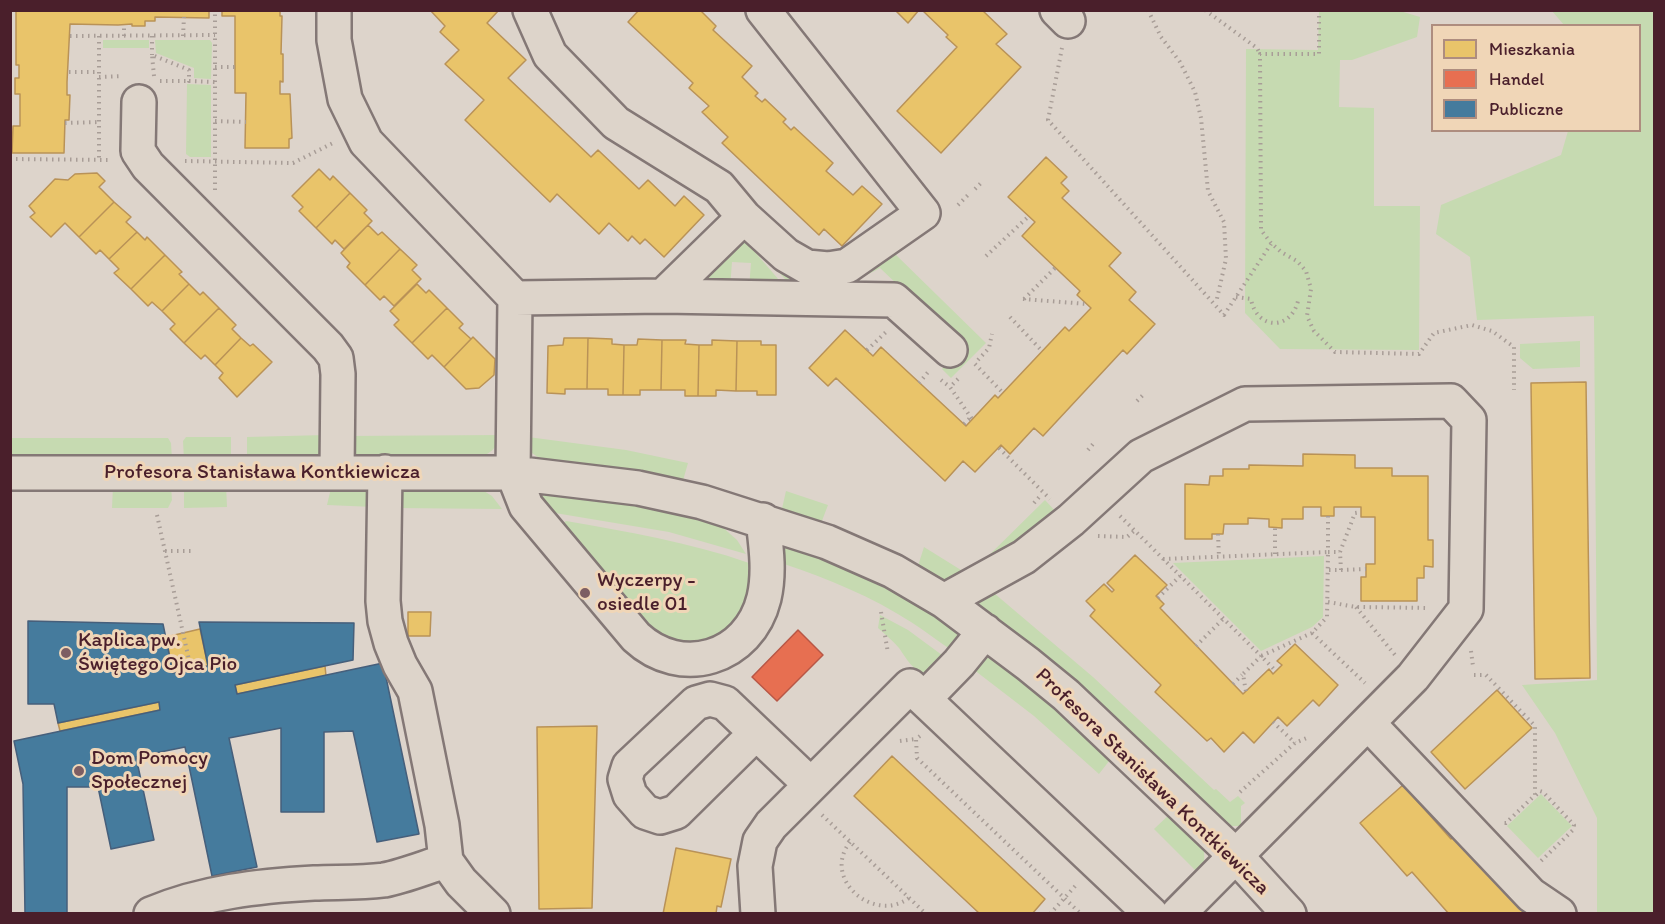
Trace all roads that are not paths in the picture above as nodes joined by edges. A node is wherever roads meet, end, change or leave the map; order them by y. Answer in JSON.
{"nodes":[{"id":1,"x":334,"y":10,"type":"edge"},
{"id":2,"x":530,"y":10,"type":"edge"},
{"id":3,"x":763,"y":10,"type":"edge"},
{"id":4,"x":139,"y":102,"type":"dead end"},
{"id":5,"x":744,"y":218,"type":"junction"},
{"id":6,"x":663,"y":296,"type":"junction"},
{"id":7,"x":515,"y":298,"type":"junction"},
{"id":8,"x":956,"y":363,"type":"road end"},
{"id":9,"x":337,"y":472,"type":"junction"},
{"id":10,"x":385,"y":472,"type":"junction"},
{"id":11,"x":10,"y":473,"type":"edge"},
{"id":12,"x":513,"y":473,"type":"junction"},
{"id":13,"x":763,"y":520,"type":"junction"},
{"id":14,"x":944,"y":601,"type":"junction"},
{"id":15,"x":985,"y":631,"type":"junction"},
{"id":16,"x":924,"y":699,"type":"junction"},
{"id":17,"x":1368,"y":723,"type":"junction"},
{"id":18,"x":756,"y":733,"type":"dead end"},
{"id":19,"x":815,"y":799,"type":"junction"},
{"id":20,"x":1236,"y":856,"type":"junction"},
{"id":21,"x":446,"y":861,"type":"junction"},
{"id":22,"x":152,"y":914,"type":"edge"},
{"id":23,"x":493,"y":914,"type":"edge"},
{"id":24,"x":758,"y":914,"type":"edge"},
{"id":25,"x":1151,"y":914,"type":"edge"},
{"id":26,"x":1178,"y":914,"type":"edge"},
{"id":27,"x":1289,"y":914,"type":"edge"},
{"id":28,"x":1559,"y":914,"type":"edge"}],
"edges":[{"from":1,"to":7,"type":"street"},
{"from":2,"to":5,"type":"street"},
{"from":3,"to":5,"type":"street"},
{"from":4,"to":9,"type":"street"},
{"from":5,"to":6,"type":"street"},
{"from":6,"to":7,"type":"street"},
{"from":6,"to":8,"type":"street"},
{"from":7,"to":12,"type":"street"},
{"from":9,"to":10,"type":"street","name":"Profesora Stanisława Kontkiewicza"},
{"from":9,"to":11,"type":"street","name":"Profesora Stanisława Kontkiewicza"},
{"from":10,"to":12,"type":"street","name":"Profesora Stanisława Kontkiewicza"},
{"from":10,"to":21,"type":"street"},
{"from":12,"to":13,"type":"street","name":"Profesora Stanisława Kontkiewicza"},
{"from":12,"to":13,"type":"street"},
{"from":13,"to":14,"type":"street","name":"Profesora Stanisława Kontkiewicza"},
{"from":14,"to":15,"type":"street","name":"Profesora Stanisława Kontkiewicza"},
{"from":14,"to":17,"type":"street"},
{"from":15,"to":16,"type":"street"},
{"from":15,"to":20,"type":"street","name":"Profesora Stanisława Kontkiewicza"},
{"from":16,"to":19,"type":"street"},
{"from":16,"to":25,"type":"street"},
{"from":17,"to":20,"type":"street"},
{"from":17,"to":28,"type":"street"},
{"from":18,"to":19,"type":"street"},
{"from":19,"to":24,"type":"street"},
{"from":20,"to":26,"type":"street"},
{"from":20,"to":27,"type":"street","name":"Profesora Stanisława Kontkiewicza"},
{"from":21,"to":22,"type":"street"},
{"from":21,"to":23,"type":"street"}]}
